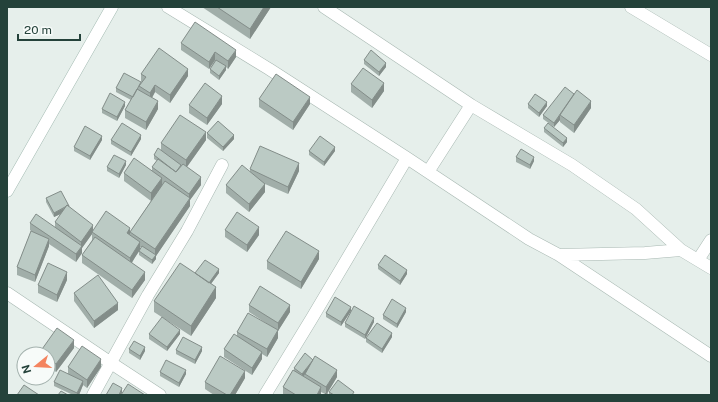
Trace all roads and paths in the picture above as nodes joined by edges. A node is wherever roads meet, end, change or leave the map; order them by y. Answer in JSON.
{"nodes":[{"id":1,"x":112,"y":7,"type":"edge"},
{"id":2,"x":168,"y":7,"type":"edge"},
{"id":3,"x":324,"y":7,"type":"edge"},
{"id":4,"x":631,"y":7,"type":"edge"},
{"id":5,"x":711,"y":54,"type":"edge"},
{"id":6,"x":471,"y":105,"type":"junction"},
{"id":7,"x":407,"y":158,"type":"junction"},
{"id":8,"x":222,"y":165,"type":"dead end"},
{"id":9,"x":428,"y":172,"type":"junction"},
{"id":10,"x":7,"y":190,"type":"edge"},
{"id":11,"x":711,"y":240,"type":"edge"},
{"id":12,"x":681,"y":250,"type":"junction"},
{"id":13,"x":559,"y":255,"type":"junction"},
{"id":14,"x":698,"y":260,"type":"junction"},
{"id":15,"x":711,"y":268,"type":"edge"},
{"id":16,"x":7,"y":293,"type":"edge"},
{"id":17,"x":711,"y":356,"type":"edge"},
{"id":18,"x":111,"y":363,"type":"junction"},
{"id":19,"x":92,"y":395,"type":"edge"},
{"id":20,"x":160,"y":395,"type":"edge"},
{"id":21,"x":265,"y":395,"type":"edge"}],
"edges":[{"from":1,"to":10,"type":"street"},
{"from":2,"to":7,"type":"street"},
{"from":3,"to":6,"type":"street"},
{"from":4,"to":5,"type":"street"},
{"from":6,"to":9,"type":"street"},
{"from":6,"to":12,"type":"street"},
{"from":7,"to":9,"type":"street"},
{"from":7,"to":21,"type":"street"},
{"from":8,"to":18,"type":"street"},
{"from":9,"to":13,"type":"street"},
{"from":11,"to":14,"type":"street"},
{"from":12,"to":13,"type":"street"},
{"from":12,"to":14,"type":"street"},
{"from":13,"to":17,"type":"street"},
{"from":14,"to":15,"type":"street"},
{"from":16,"to":18,"type":"street"},
{"from":18,"to":19,"type":"street"},
{"from":18,"to":20,"type":"street"}]}
